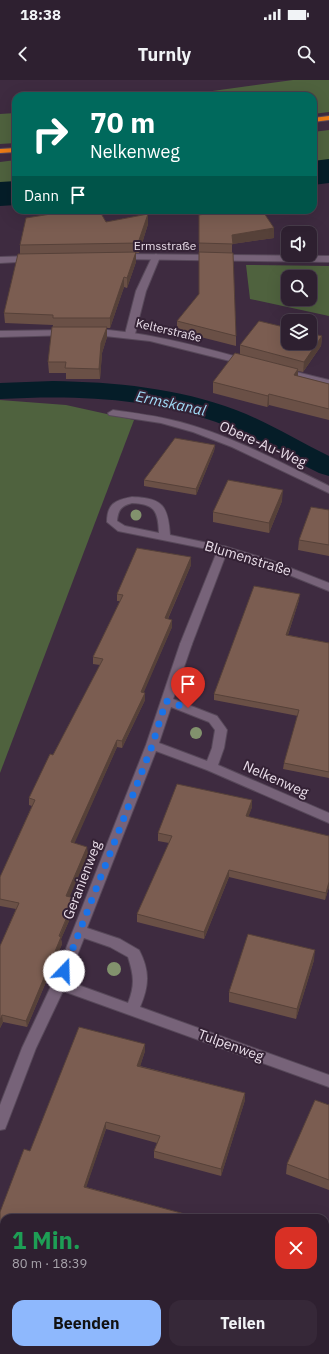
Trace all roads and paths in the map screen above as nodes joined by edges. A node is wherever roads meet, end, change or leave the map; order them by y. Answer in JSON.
{"nodes":[{"id":1,"x":329,"y":118,"type":"edge"},
{"id":2,"x":317,"y":120,"type":"edge"},
{"id":3,"x":12,"y":150,"type":"edge"},
{"id":4,"x":0,"y":151,"type":"edge"},
{"id":5,"x":108,"y":257,"type":"edge"},
{"id":6,"x":156,"y":257,"type":"junction"},
{"id":7,"x":41,"y":258,"type":"edge"},
{"id":8,"x":329,"y":259,"type":"edge"},
{"id":9,"x":0,"y":260,"type":"edge"},
{"id":10,"x":0,"y":334,"type":"edge"},
{"id":11,"x":130,"y":334,"type":"junction"},
{"id":12,"x":257,"y":365,"type":"edge"},
{"id":13,"x":278,"y":370,"type":"edge"},
{"id":14,"x":329,"y":383,"type":"edge"},
{"id":15,"x":113,"y":413,"type":"dead end"},
{"id":16,"x":329,"y":490,"type":"edge"},
{"id":17,"x":164,"y":537,"type":"junction"},
{"id":18,"x":223,"y":549,"type":"junction"},
{"id":19,"x":329,"y":587,"type":"edge"},
{"id":20,"x":166,"y":701,"type":"junction"},
{"id":21,"x":152,"y":746,"type":"junction"},
{"id":22,"x":211,"y":767,"type":"junction"},
{"id":23,"x":329,"y":818,"type":"edge"},
{"id":24,"x":79,"y":931,"type":"junction"},
{"id":25,"x":59,"y":984,"type":"junction"},
{"id":26,"x":132,"y":1010,"type":"junction"},
{"id":27,"x":329,"y":1081,"type":"edge"},
{"id":28,"x":0,"y":1124,"type":"edge"}],
"edges":[{"from":1,"to":2,"type":"highway"},
{"from":3,"to":4,"type":"highway"},
{"from":5,"to":6,"type":"street","name":"Ermsstraße"},
{"from":6,"to":8,"type":"street","name":"Ermsstraße"},
{"from":6,"to":11,"type":"street"},
{"from":7,"to":9,"type":"street"},
{"from":10,"to":11,"type":"street","name":"Kelterstraße"},
{"from":11,"to":12,"type":"street","name":"Kelterstraße"},
{"from":13,"to":14,"type":"street"},
{"from":15,"to":16,"type":"street","name":"Obere-Au-Weg"},
{"from":17,"to":17,"type":"street","name":"Blumenstraße"},
{"from":17,"to":18,"type":"street","name":"Blumenstraße"},
{"from":18,"to":19,"type":"street","name":"Blumenstraße"},
{"from":18,"to":20,"type":"street","name":"Geranienweg"},
{"from":20,"to":21,"type":"street","name":"Geranienweg"},
{"from":20,"to":22,"type":"street"},
{"from":21,"to":22,"type":"street","name":"Nelkenweg"},
{"from":21,"to":24,"type":"street","name":"Geranienweg"},
{"from":22,"to":23,"type":"street","name":"Nelkenweg"},
{"from":24,"to":25,"type":"street","name":"Geranienweg"},
{"from":24,"to":26,"type":"street"},
{"from":25,"to":26,"type":"street","name":"Tulpenweg"},
{"from":25,"to":28,"type":"street","name":"Geranienweg"},
{"from":26,"to":27,"type":"street","name":"Tulpenweg"}]}
